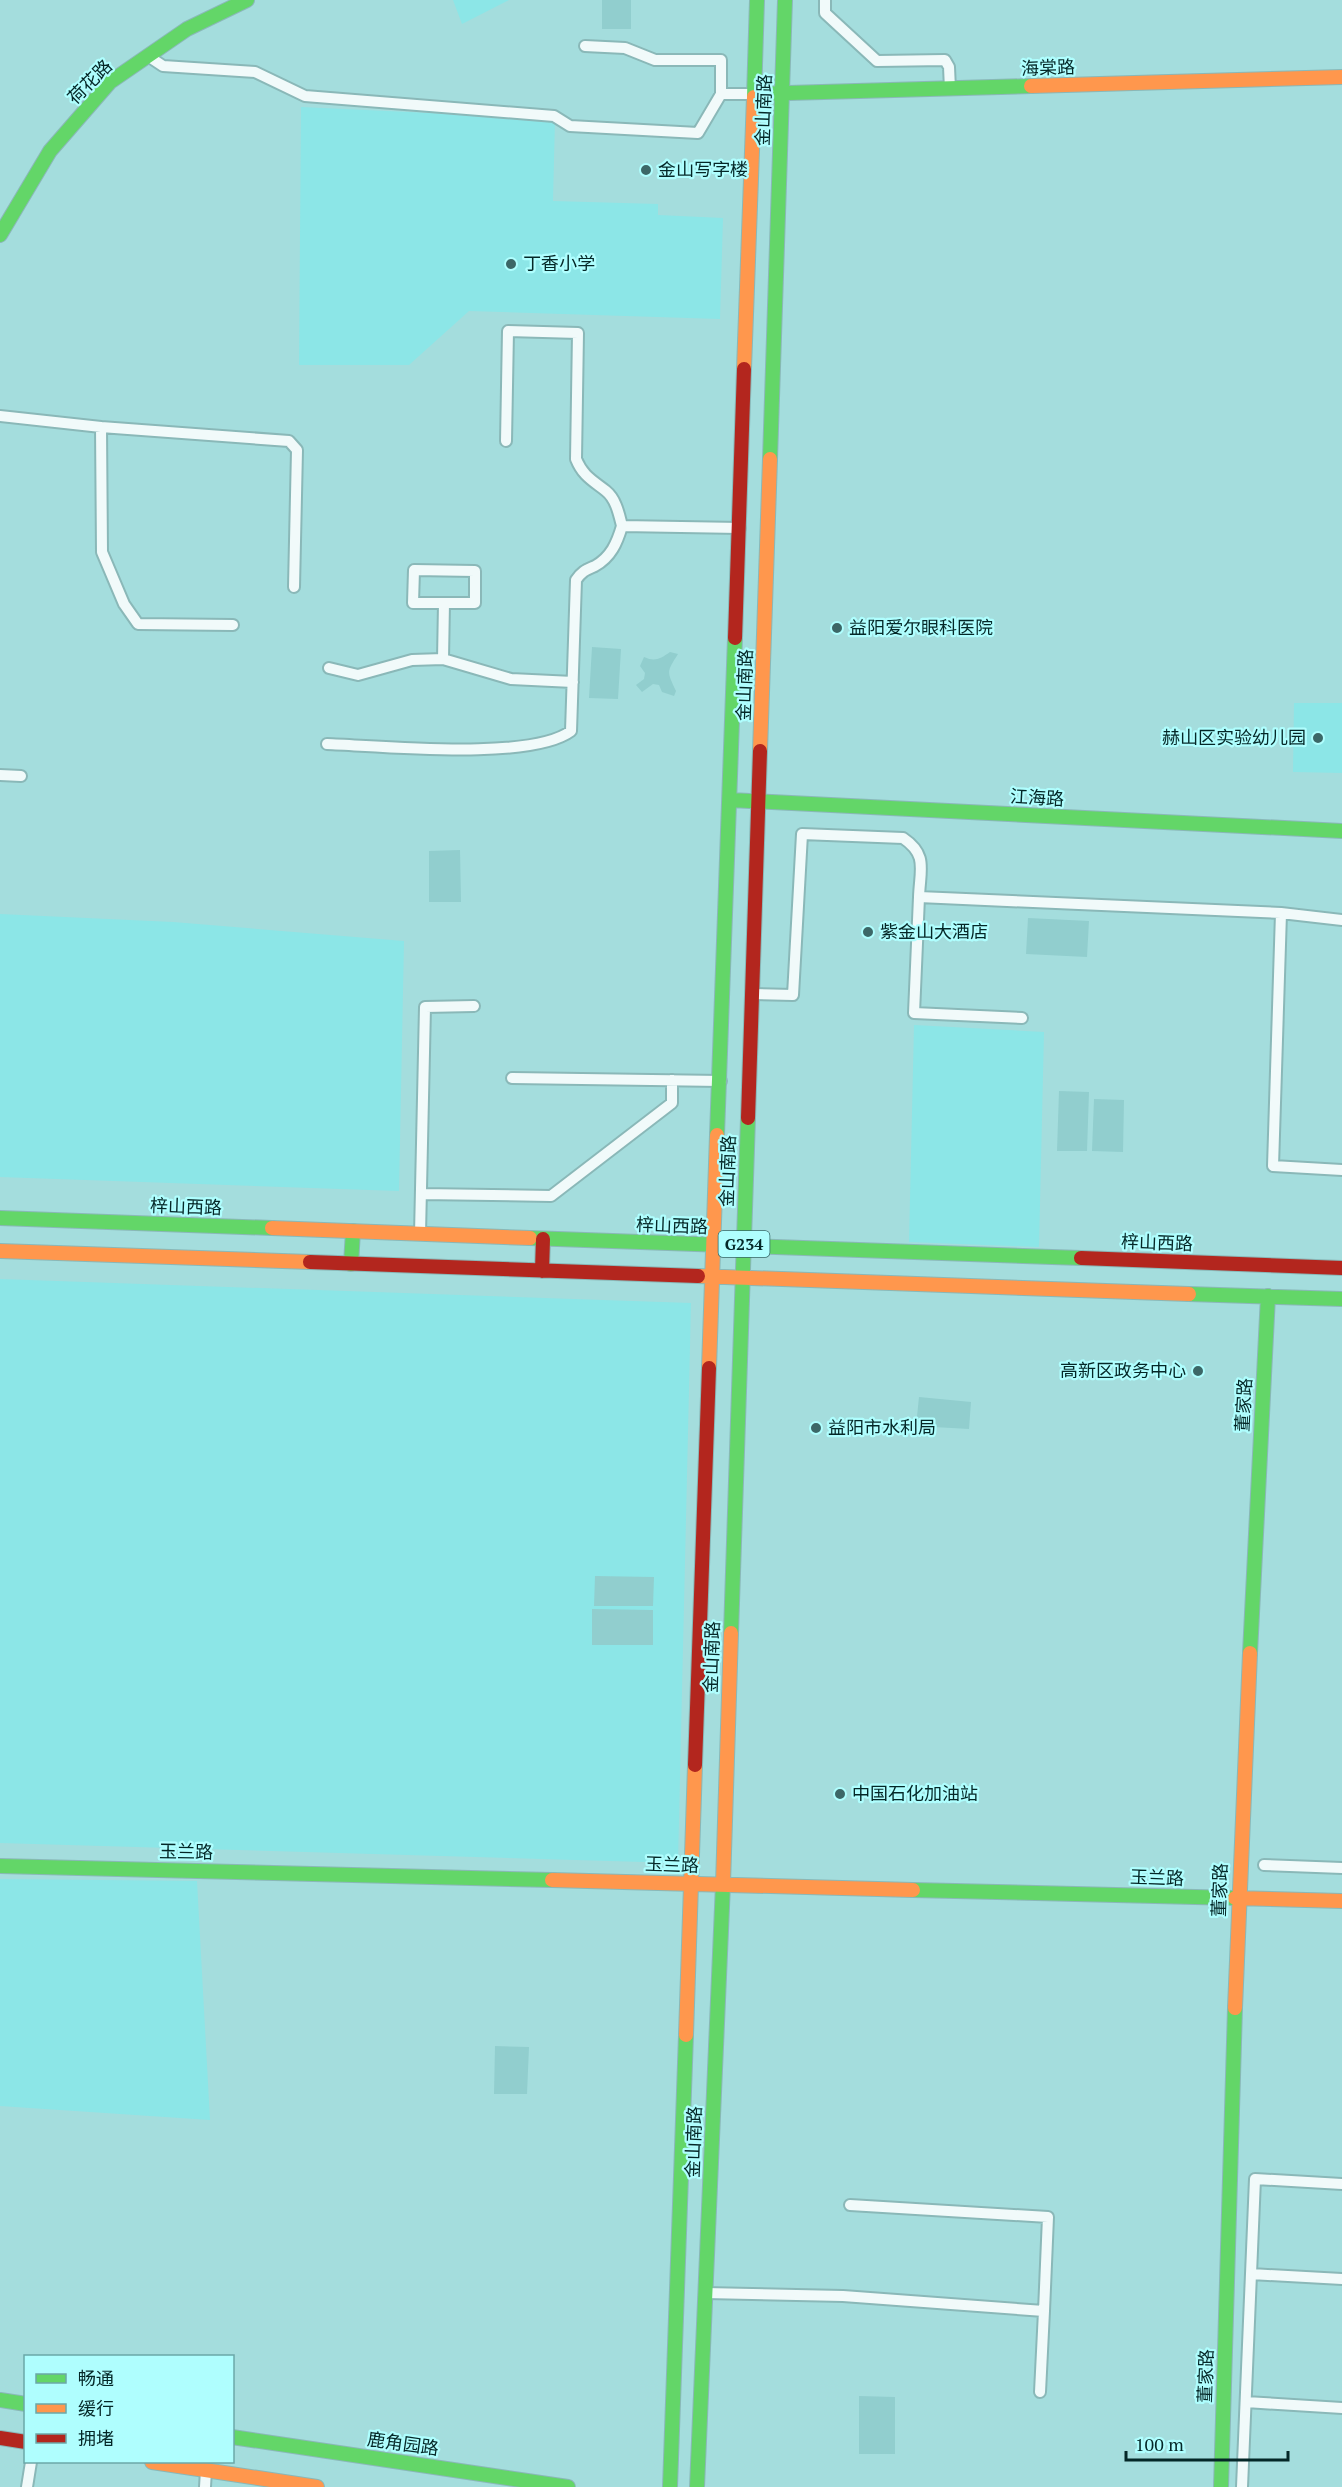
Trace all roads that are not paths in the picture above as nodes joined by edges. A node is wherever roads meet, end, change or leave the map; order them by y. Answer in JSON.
{"nodes":[{"id":1,"x":247,"y":0,"type":"edge"},
{"id":2,"x":757,"y":0,"type":"edge"},
{"id":3,"x":785,"y":0,"type":"edge"},
{"id":4,"x":825,"y":0,"type":"edge"},
{"id":5,"x":585,"y":46,"type":"dead end"},
{"id":6,"x":148,"y":56,"type":"junction"},
{"id":7,"x":1342,"y":76,"type":"edge"},
{"id":8,"x":950,"y":89,"type":"junction"},
{"id":9,"x":721,"y":94,"type":"junction"},
{"id":10,"x":755,"y":94,"type":"junction"},
{"id":11,"x":783,"y":95,"type":"junction"},
{"id":12,"x":0,"y":235,"type":"edge"},
{"id":13,"x":0,"y":416,"type":"edge"},
{"id":14,"x":101,"y":427,"type":"junction"},
{"id":15,"x":506,"y":441,"type":"dead end"},
{"id":16,"x":622,"y":526,"type":"junction"},
{"id":17,"x":740,"y":528,"type":"junction"},
{"id":18,"x":294,"y":587,"type":"dead end"},
{"id":19,"x":444,"y":603,"type":"junction"},
{"id":20,"x":233,"y":625,"type":"dead end"},
{"id":21,"x":444,"y":659,"type":"junction"},
{"id":22,"x":328,"y":668,"type":"dead end"},
{"id":23,"x":573,"y":682,"type":"junction"},
{"id":24,"x":327,"y":744,"type":"dead end"},
{"id":25,"x":0,"y":775,"type":"edge"},
{"id":26,"x":21,"y":776,"type":"dead end"},
{"id":27,"x":731,"y":800,"type":"junction"},
{"id":28,"x":759,"y":802,"type":"junction"},
{"id":29,"x":1342,"y":831,"type":"edge"},
{"id":30,"x":919,"y":897,"type":"junction"},
{"id":31,"x":1281,"y":913,"type":"junction"},
{"id":32,"x":1342,"y":921,"type":"edge"},
{"id":33,"x":752,"y":994,"type":"junction"},
{"id":34,"x":474,"y":1006,"type":"dead end"},
{"id":35,"x":1022,"y":1018,"type":"dead end"},
{"id":36,"x":512,"y":1078,"type":"dead end"},
{"id":37,"x":672,"y":1080,"type":"junction"},
{"id":38,"x":721,"y":1081,"type":"junction"},
{"id":39,"x":1342,"y":1170,"type":"edge"},
{"id":40,"x":421,"y":1194,"type":"junction"},
{"id":41,"x":0,"y":1218,"type":"edge"},
{"id":42,"x":353,"y":1232,"type":"junction"},
{"id":43,"x":420,"y":1234,"type":"junction"},
{"id":44,"x":543,"y":1239,"type":"junction"},
{"id":45,"x":716,"y":1245,"type":"junction"},
{"id":46,"x":744,"y":1246,"type":"junction"},
{"id":47,"x":0,"y":1251,"type":"edge"},
{"id":48,"x":351,"y":1264,"type":"junction"},
{"id":49,"x":1342,"y":1268,"type":"edge"},
{"id":50,"x":542,"y":1271,"type":"junction"},
{"id":51,"x":714,"y":1277,"type":"junction"},
{"id":52,"x":743,"y":1278,"type":"junction"},
{"id":53,"x":1268,"y":1296,"type":"junction"},
{"id":54,"x":1342,"y":1299,"type":"edge"},
{"id":55,"x":1264,"y":1865,"type":"dead end"},
{"id":56,"x":0,"y":1866,"type":"edge"},
{"id":57,"x":1342,"y":1868,"type":"edge"},
{"id":58,"x":693,"y":1884,"type":"junction"},
{"id":59,"x":723,"y":1884,"type":"junction"},
{"id":60,"x":1238,"y":1898,"type":"junction"},
{"id":61,"x":1342,"y":1901,"type":"edge"},
{"id":62,"x":702,"y":2036,"type":"junction"},
{"id":63,"x":1342,"y":2184,"type":"edge"},
{"id":64,"x":850,"y":2205,"type":"dead end"},
{"id":65,"x":1251,"y":2274,"type":"junction"},
{"id":66,"x":1342,"y":2279,"type":"edge"},
{"id":67,"x":705,"y":2293,"type":"junction"},
{"id":68,"x":1044,"y":2311,"type":"junction"},
{"id":69,"x":675,"y":2370,"type":"junction"},
{"id":70,"x":702,"y":2372,"type":"junction"},
{"id":71,"x":1040,"y":2392,"type":"dead end"},
{"id":72,"x":0,"y":2400,"type":"edge"},
{"id":73,"x":1246,"y":2402,"type":"junction"},
{"id":74,"x":24,"y":2404,"type":"edge"},
{"id":75,"x":1342,"y":2408,"type":"edge"},
{"id":76,"x":234,"y":2437,"type":"edge"},
{"id":77,"x":0,"y":2438,"type":"edge"},
{"id":78,"x":24,"y":2442,"type":"edge"},
{"id":79,"x":31,"y":2463,"type":"edge"},
{"id":80,"x":161,"y":2463,"type":"edge"},
{"id":81,"x":199,"y":2467,"type":"edge"},
{"id":82,"x":27,"y":2487,"type":"edge"},
{"id":83,"x":205,"y":2487,"type":"edge"},
{"id":84,"x":317,"y":2487,"type":"edge"},
{"id":85,"x":568,"y":2487,"type":"edge"},
{"id":86,"x":670,"y":2487,"type":"edge"},
{"id":87,"x":697,"y":2487,"type":"edge"},
{"id":88,"x":1221,"y":2487,"type":"edge"},
{"id":89,"x":1242,"y":2487,"type":"edge"}],
"edges":[{"from":1,"to":6,"type":"main road","name":"荷花路"},
{"from":2,"to":10,"type":"main road","name":"金山南路","number":"G234"},
{"from":3,"to":11,"type":"main road","name":"金山南路","number":"G234"},
{"from":4,"to":8,"type":"street"},
{"from":5,"to":9,"type":"street"},
{"from":6,"to":9,"type":"street"},
{"from":6,"to":12,"type":"main road","name":"荷花路"},
{"from":7,"to":8,"type":"main road","name":"海棠路"},
{"from":8,"to":11,"type":"main road","name":"海棠路"},
{"from":9,"to":10,"type":"street"},
{"from":10,"to":11,"type":"main road","name":"海棠路"},
{"from":10,"to":17,"type":"main road","name":"金山南路","number":"G234"},
{"from":11,"to":28,"type":"main road","name":"金山南路","number":"G234"},
{"from":13,"to":14,"type":"street"},
{"from":14,"to":18,"type":"street"},
{"from":14,"to":20,"type":"street"},
{"from":15,"to":16,"type":"street"},
{"from":16,"to":17,"type":"street"},
{"from":16,"to":23,"type":"street"},
{"from":17,"to":27,"type":"main road","name":"金山南路","number":"G234"},
{"from":19,"to":19,"type":"street"},
{"from":19,"to":21,"type":"street"},
{"from":21,"to":22,"type":"street"},
{"from":21,"to":23,"type":"street"},
{"from":23,"to":24,"type":"street"},
{"from":25,"to":26,"type":"street"},
{"from":27,"to":28,"type":"main road","name":"江海路"},
{"from":27,"to":38,"type":"main road","name":"金山南路","number":"G234"},
{"from":28,"to":29,"type":"main road","name":"江海路"},
{"from":28,"to":33,"type":"main road","name":"金山南路","number":"G234"},
{"from":30,"to":31,"type":"street"},
{"from":30,"to":33,"type":"street"},
{"from":30,"to":35,"type":"street"},
{"from":31,"to":32,"type":"street"},
{"from":31,"to":39,"type":"street"},
{"from":33,"to":46,"type":"main road","name":"金山南路","number":"G234"},
{"from":34,"to":40,"type":"street"},
{"from":36,"to":37,"type":"street"},
{"from":37,"to":38,"type":"street"},
{"from":37,"to":40,"type":"street"},
{"from":38,"to":45,"type":"main road","name":"金山南路","number":"G234"},
{"from":40,"to":43,"type":"street"},
{"from":41,"to":42,"type":"main road","name":"梓山西路"},
{"from":42,"to":43,"type":"main road","name":"梓山西路"},
{"from":42,"to":48,"type":"main road"},
{"from":43,"to":44,"type":"main road","name":"梓山西路"},
{"from":44,"to":45,"type":"main road","name":"梓山西路"},
{"from":44,"to":50,"type":"main road"},
{"from":45,"to":46,"type":"main road","name":"梓山西路"},
{"from":45,"to":51,"type":"main road","name":"金山南路","number":"G234"},
{"from":46,"to":49,"type":"main road","name":"梓山西路"},
{"from":46,"to":52,"type":"main road","name":"金山南路","number":"G234"},
{"from":47,"to":48,"type":"main road"},
{"from":48,"to":50,"type":"main road"},
{"from":50,"to":51,"type":"main road"},
{"from":51,"to":52,"type":"main road"},
{"from":51,"to":58,"type":"main road","name":"金山南路","number":"G234"},
{"from":52,"to":53,"type":"main road"},
{"from":52,"to":59,"type":"main road","name":"金山南路","number":"G234"},
{"from":53,"to":54,"type":"main road"},
{"from":53,"to":60,"type":"main road","name":"董家路"},
{"from":55,"to":57,"type":"street"},
{"from":56,"to":58,"type":"main road","name":"玉兰路"},
{"from":58,"to":59,"type":"main road","name":"玉兰路"},
{"from":58,"to":62,"type":"main road","name":"金山南路","number":"G234"},
{"from":59,"to":60,"type":"main road","name":"玉兰路"},
{"from":59,"to":62,"type":"main road","name":"金山南路","number":"G234"},
{"from":60,"to":61,"type":"main road","name":"玉兰路"},
{"from":60,"to":88,"type":"main road","name":"董家路"},
{"from":62,"to":67,"type":"main road","name":"金山南路","number":"G234"},
{"from":62,"to":69,"type":"main road","name":"金山南路","number":"G234"},
{"from":63,"to":65,"type":"street"},
{"from":64,"to":68,"type":"street"},
{"from":65,"to":66,"type":"street"},
{"from":65,"to":73,"type":"street"},
{"from":67,"to":68,"type":"street"},
{"from":67,"to":70,"type":"main road","name":"金山南路","number":"G234"},
{"from":68,"to":71,"type":"street"},
{"from":69,"to":70,"type":"main road"},
{"from":69,"to":86,"type":"main road","name":"金山南路","number":"G234"},
{"from":70,"to":87,"type":"main road","name":"金山南路","number":"G234"},
{"from":72,"to":74,"type":"main road"},
{"from":73,"to":75,"type":"street"},
{"from":73,"to":89,"type":"street"},
{"from":76,"to":85,"type":"main road","name":"鹿角园路"},
{"from":77,"to":78,"type":"main road"},
{"from":79,"to":82,"type":"street"},
{"from":80,"to":81,"type":"main road"},
{"from":81,"to":83,"type":"street"},
{"from":81,"to":84,"type":"main road"}]}
